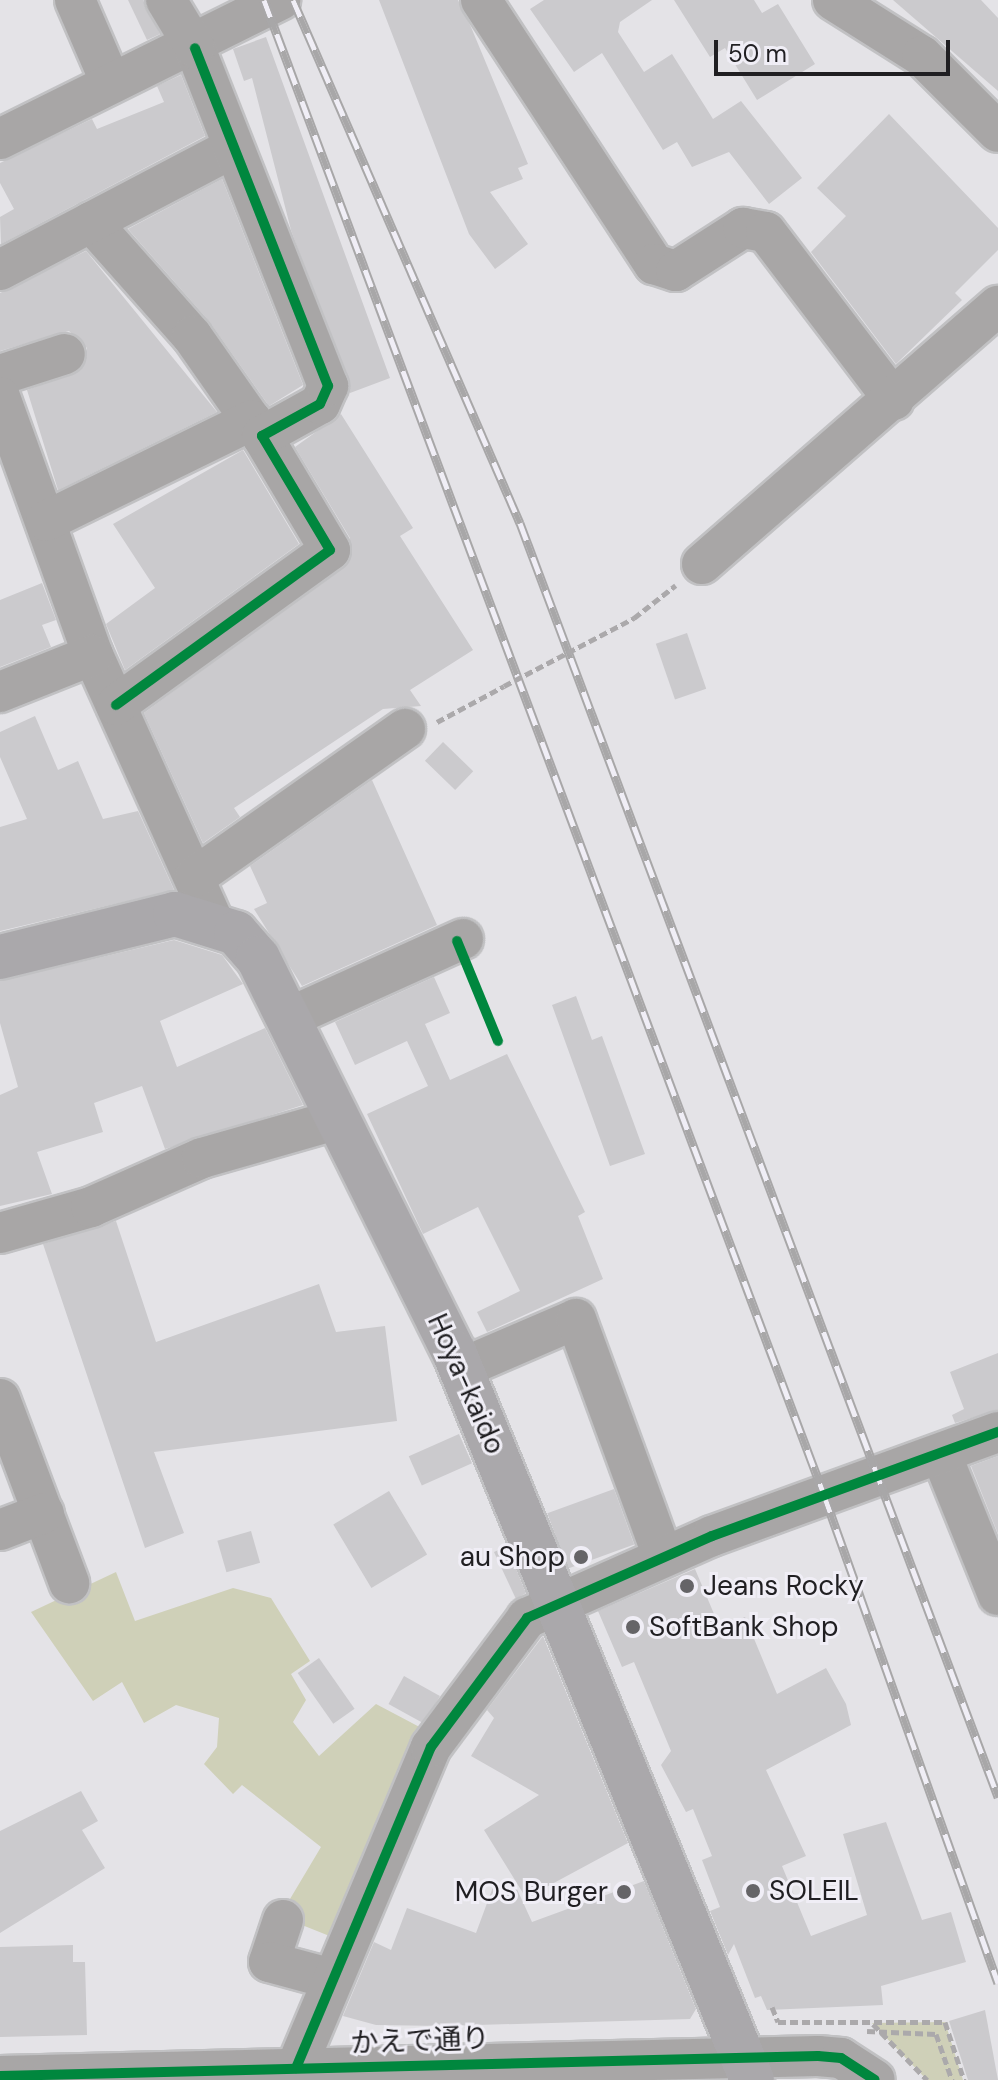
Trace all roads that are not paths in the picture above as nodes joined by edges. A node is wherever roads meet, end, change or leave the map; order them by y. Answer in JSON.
{"nodes":[{"id":1,"x":75,"y":0,"type":"edge"},
{"id":2,"x":166,"y":0,"type":"edge"},
{"id":3,"x":280,"y":0,"type":"edge"},
{"id":4,"x":481,"y":0,"type":"edge"},
{"id":5,"x":833,"y":0,"type":"edge"},
{"id":6,"x":195,"y":48,"type":"junction"},
{"id":7,"x":111,"y":83,"type":"junction"},
{"id":8,"x":998,"y":132,"type":"edge"},
{"id":9,"x":0,"y":139,"type":"edge"},
{"id":10,"x":232,"y":148,"type":"junction"},
{"id":11,"x":91,"y":222,"type":"junction"},
{"id":12,"x":0,"y":270,"type":"edge"},
{"id":13,"x":998,"y":306,"type":"edge"},
{"id":14,"x":65,"y":354,"type":"dead end"},
{"id":15,"x":0,"y":375,"type":"edge"},
{"id":16,"x":0,"y":397,"type":"edge"},
{"id":17,"x":894,"y":400,"type":"junction"},
{"id":18,"x":257,"y":428,"type":"junction"},
{"id":19,"x":46,"y":521,"type":"junction"},
{"id":20,"x":702,"y":564,"type":"road end"},
{"id":21,"x":93,"y":655,"type":"junction"},
{"id":22,"x":0,"y":692,"type":"edge"},
{"id":23,"x":116,"y":705,"type":"junction"},
{"id":24,"x":416,"y":728,"type":"road end"},
{"id":25,"x":195,"y":877,"type":"junction"},
{"id":26,"x":213,"y":921,"type":"junction"},
{"id":27,"x":463,"y":939,"type":"dead end"},
{"id":28,"x":0,"y":957,"type":"edge"},
{"id":29,"x":288,"y":1018,"type":"junction"},
{"id":30,"x":339,"y":1119,"type":"junction"},
{"id":31,"x":0,"y":1233,"type":"edge"},
{"id":32,"x":460,"y":1369,"type":"junction"},
{"id":33,"x":0,"y":1399,"type":"edge"},
{"id":34,"x":998,"y":1432,"type":"edge"},
{"id":35,"x":941,"y":1454,"type":"junction"},
{"id":36,"x":44,"y":1513,"type":"junction"},
{"id":37,"x":0,"y":1530,"type":"edge"},
{"id":38,"x":663,"y":1557,"type":"junction"},
{"id":39,"x":69,"y":1583,"type":"dead end"},
{"id":40,"x":998,"y":1595,"type":"edge"},
{"id":41,"x":562,"y":1600,"type":"junction"},
{"id":42,"x":283,"y":1920,"type":"dead end"},
{"id":43,"x":332,"y":1979,"type":"junction"},
{"id":44,"x":296,"y":2068,"type":"junction"},
{"id":45,"x":761,"y":2068,"type":"edge"},
{"id":46,"x":558,"y":2071,"type":"edge"},
{"id":47,"x":340,"y":2074,"type":"edge"},
{"id":48,"x":164,"y":2076,"type":"edge"},
{"id":49,"x":18,"y":2077,"type":"edge"},
{"id":50,"x":839,"y":2080,"type":"edge"},
{"id":51,"x":875,"y":2080,"type":"edge"}],
"edges":[{"from":1,"to":7,"type":"street"},
{"from":2,"to":6,"type":"street"},
{"from":3,"to":6,"type":"street"},
{"from":4,"to":17,"type":"street"},
{"from":5,"to":8,"type":"street"},
{"from":6,"to":7,"type":"street"},
{"from":6,"to":10,"type":"street"},
{"from":7,"to":9,"type":"street"},
{"from":10,"to":11,"type":"street"},
{"from":10,"to":18,"type":"street"},
{"from":11,"to":12,"type":"street"},
{"from":11,"to":18,"type":"street"},
{"from":13,"to":17,"type":"street"},
{"from":14,"to":15,"type":"street"},
{"from":16,"to":19,"type":"street"},
{"from":17,"to":20,"type":"street"},
{"from":18,"to":19,"type":"street"},
{"from":18,"to":23,"type":"street"},
{"from":19,"to":21,"type":"street"},
{"from":21,"to":22,"type":"street"},
{"from":21,"to":23,"type":"street"},
{"from":23,"to":25,"type":"street"},
{"from":24,"to":25,"type":"street"},
{"from":25,"to":26,"type":"street"},
{"from":26,"to":28,"type":"main road","name":"Hoya-kaido"},
{"from":26,"to":29,"type":"main road","name":"Hoya-kaido"},
{"from":27,"to":29,"type":"street"},
{"from":29,"to":30,"type":"main road","name":"Hoya-kaido"},
{"from":30,"to":31,"type":"street"},
{"from":30,"to":32,"type":"main road","name":"Hoya-kaido"},
{"from":32,"to":38,"type":"street"},
{"from":32,"to":41,"type":"main road","name":"Hoya-kaido"},
{"from":33,"to":36,"type":"street"},
{"from":34,"to":35,"type":"street"},
{"from":35,"to":38,"type":"street"},
{"from":35,"to":40,"type":"street"},
{"from":36,"to":37,"type":"street"},
{"from":36,"to":39,"type":"street"},
{"from":38,"to":41,"type":"street"},
{"from":41,"to":43,"type":"street"},
{"from":41,"to":45,"type":"main road","name":"Hoya-kaido"},
{"from":42,"to":43,"type":"street"},
{"from":43,"to":44,"type":"street"},
{"from":44,"to":47,"type":"street","name":"かえで通り"},
{"from":44,"to":48,"type":"street","name":"かえで通り"},
{"from":45,"to":46,"type":"street","name":"かえで通り"},
{"from":45,"to":50,"type":"street"},
{"from":45,"to":51,"type":"street"},
{"from":46,"to":47,"type":"street","name":"かえで通り"},
{"from":48,"to":49,"type":"street","name":"かえで通り"}]}
